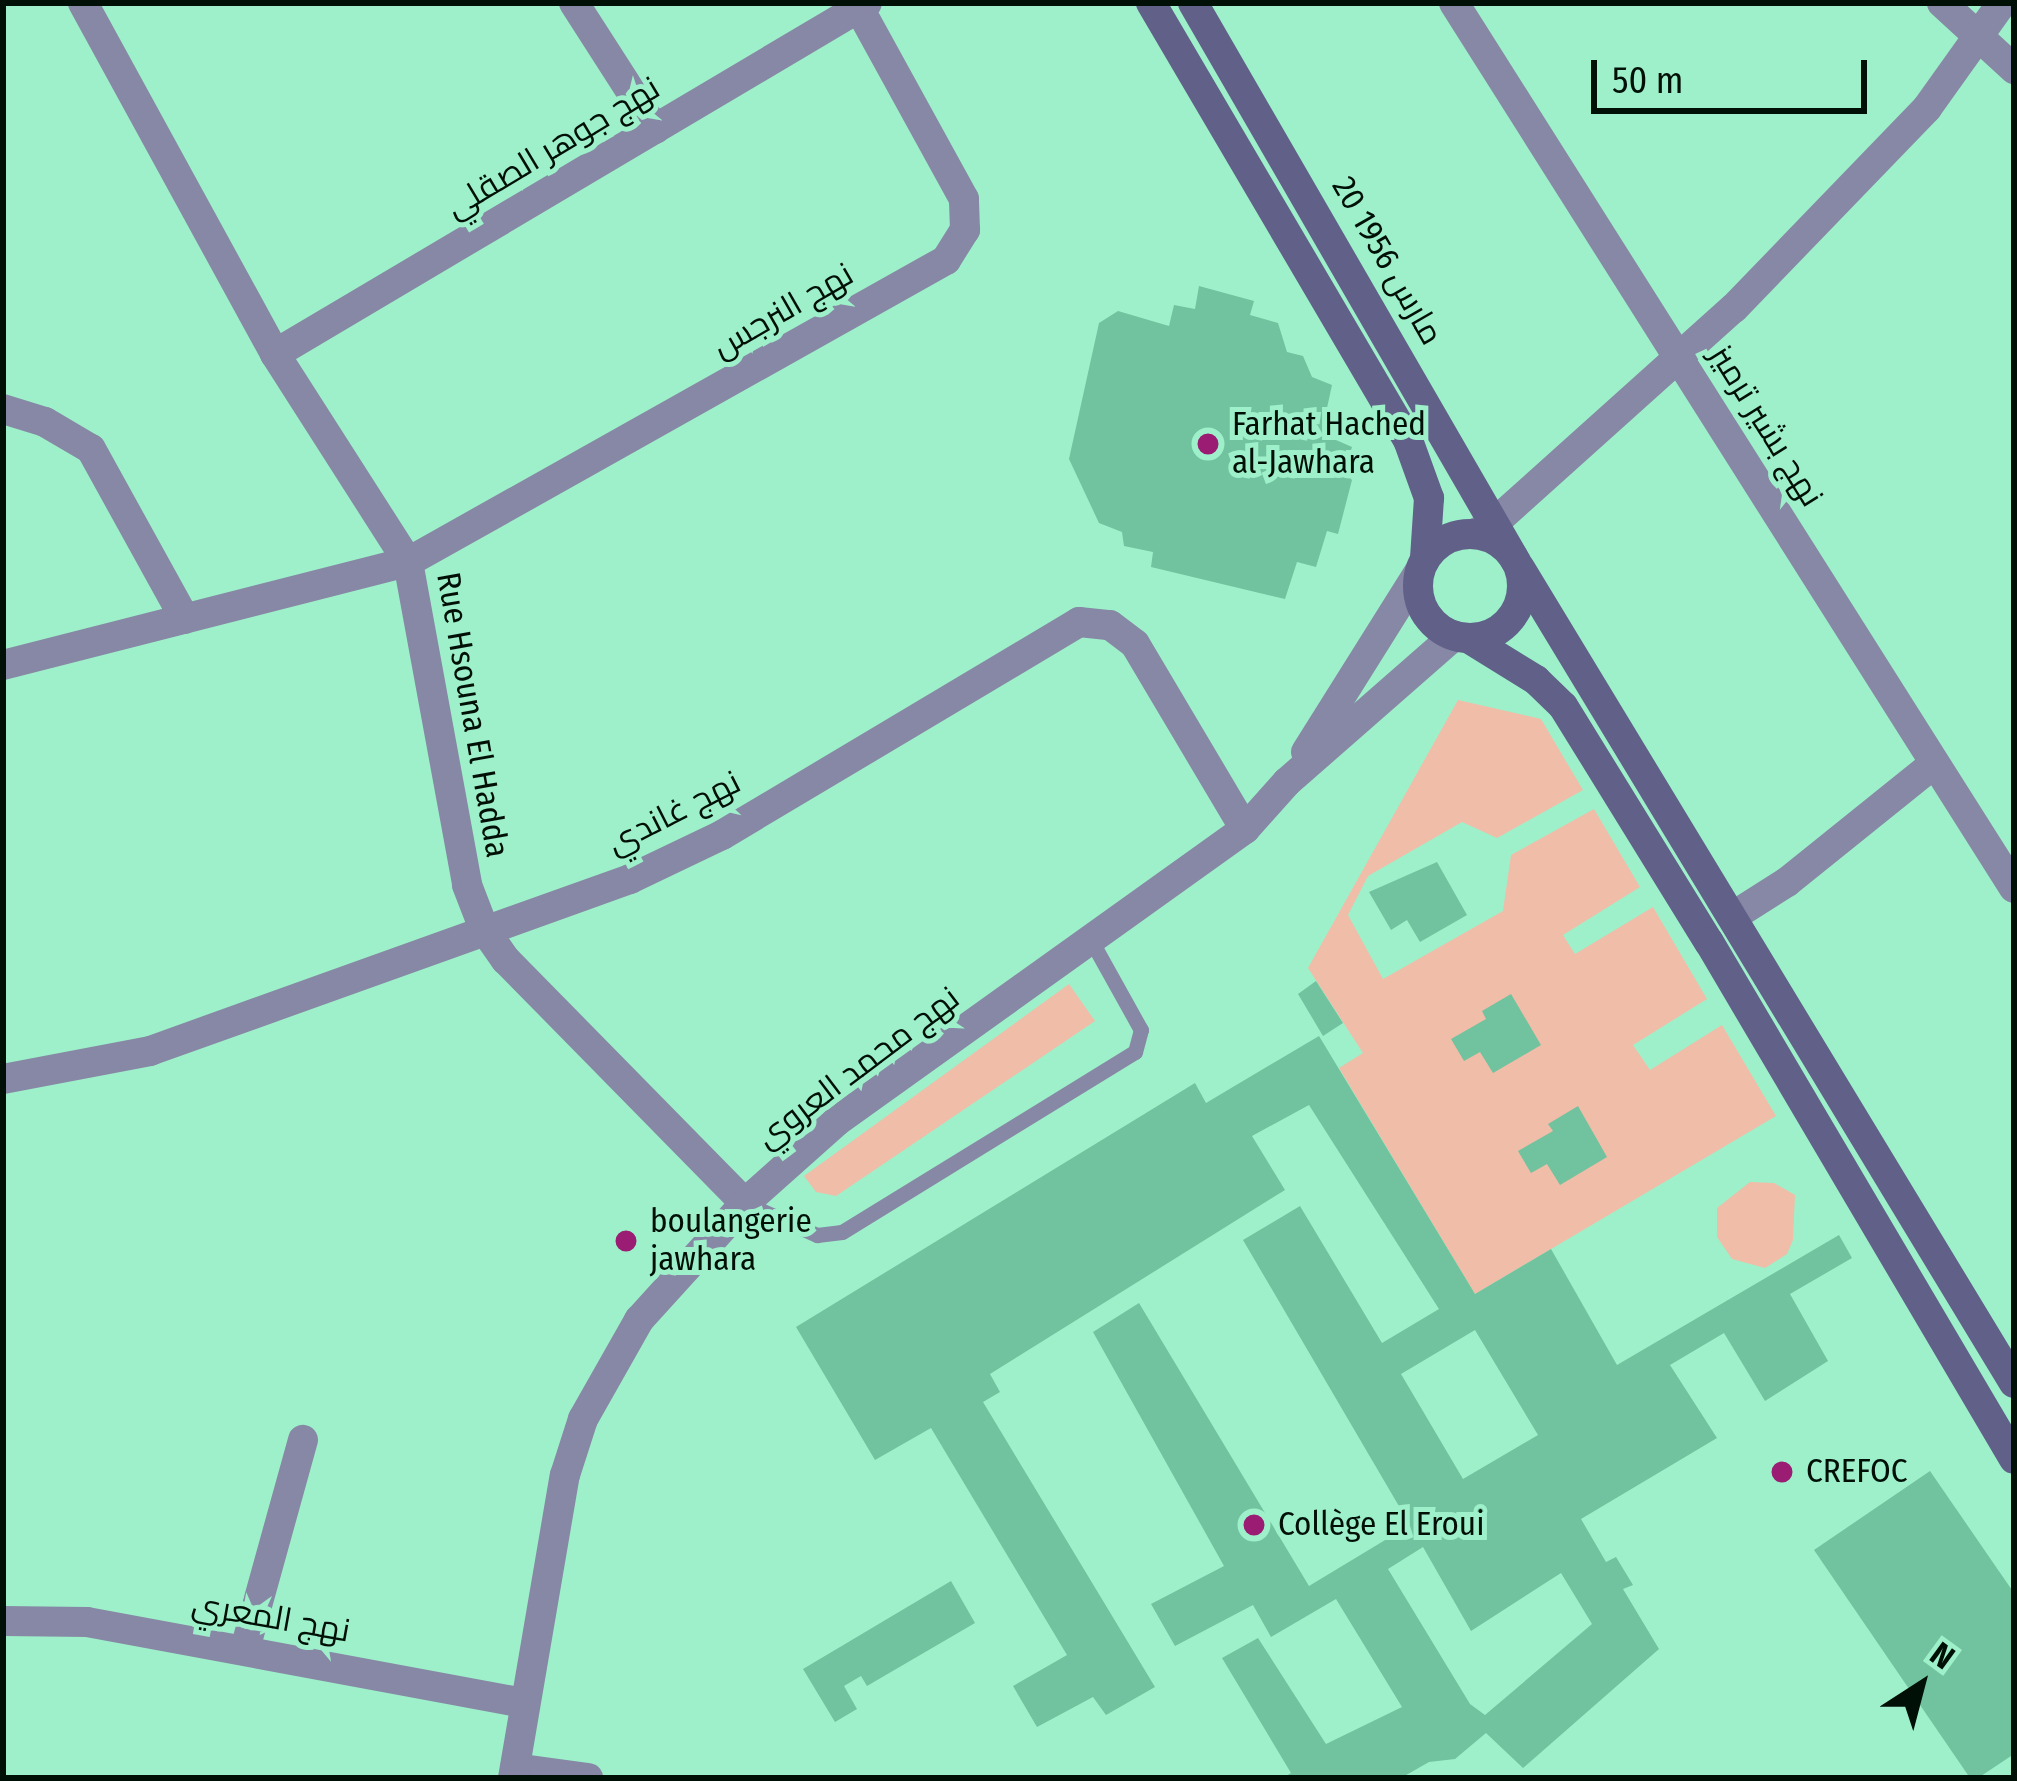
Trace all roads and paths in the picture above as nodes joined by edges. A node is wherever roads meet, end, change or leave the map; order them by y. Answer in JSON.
{"nodes":[{"id":1,"x":83,"y":3,"type":"edge"},
{"id":2,"x":574,"y":3,"type":"edge"},
{"id":3,"x":1151,"y":3,"type":"edge"},
{"id":4,"x":1193,"y":3,"type":"edge"},
{"id":5,"x":1454,"y":3,"type":"edge"},
{"id":6,"x":1942,"y":3,"type":"edge"},
{"id":7,"x":2002,"y":3,"type":"edge"},
{"id":8,"x":863,"y":6,"type":"edge"},
{"id":9,"x":1980,"y":37,"type":"junction"},
{"id":10,"x":2014,"y":69,"type":"edge"},
{"id":11,"x":655,"y":130,"type":"junction"},
{"id":12,"x":275,"y":354,"type":"junction"},
{"id":13,"x":1679,"y":354,"type":"junction"},
{"id":14,"x":3,"y":409,"type":"edge"},
{"id":15,"x":1484,"y":528,"type":"junction"},
{"id":16,"x":408,"y":562,"type":"junction"},
{"id":17,"x":1517,"y":563,"type":"junction"},
{"id":18,"x":1423,"y":564,"type":"junction"},
{"id":19,"x":185,"y":619,"type":"junction"},
{"id":20,"x":1461,"y":637,"type":"junction"},
{"id":21,"x":3,"y":665,"type":"edge"},
{"id":22,"x":1934,"y":764,"type":"junction"},
{"id":23,"x":1287,"y":782,"type":"junction"},
{"id":24,"x":1245,"y":829,"type":"junction"},
{"id":25,"x":2014,"y":888,"type":"edge"},
{"id":26,"x":1735,"y":915,"type":"junction"},
{"id":27,"x":484,"y":929,"type":"junction"},
{"id":28,"x":1092,"y":942,"type":"junction"},
{"id":29,"x":3,"y":1079,"type":"edge"},
{"id":30,"x":745,"y":1203,"type":"junction"},
{"id":31,"x":2014,"y":1383,"type":"edge"},
{"id":32,"x":303,"y":1440,"type":"dead end"},
{"id":33,"x":2014,"y":1459,"type":"edge"},
{"id":34,"x":3,"y":1622,"type":"edge"},
{"id":35,"x":245,"y":1649,"type":"junction"},
{"id":36,"x":524,"y":1703,"type":"junction"},
{"id":37,"x":514,"y":1773,"type":"edge"},
{"id":38,"x":588,"y":1778,"type":"edge"}],
"edges":[{"from":1,"to":12,"type":"street","name":"Rue Hsouna El Hadda"},
{"from":2,"to":11,"type":"street"},
{"from":3,"to":18,"type":"main road","name":"20 مارس 1956"},
{"from":4,"to":15,"type":"main road","name":"20 مارس 1956"},
{"from":5,"to":13,"type":"street","name":"نهج بشير ترميز"},
{"from":6,"to":9,"type":"street"},
{"from":7,"to":9,"type":"street"},
{"from":8,"to":11,"type":"street","name":"نهج جوهر الصقلي"},
{"from":8,"to":16,"type":"street","name":"نهج النرجس"},
{"from":9,"to":10,"type":"street"},
{"from":9,"to":13,"type":"street"},
{"from":11,"to":12,"type":"street","name":"نهج جوهر الصقلي"},
{"from":12,"to":16,"type":"street","name":"Rue Hsouna El Hadda"},
{"from":13,"to":15,"type":"street"},
{"from":13,"to":22,"type":"street","name":"نهج بشير ترميز"},
{"from":14,"to":19,"type":"street"},
{"from":15,"to":17,"type":"main road"},
{"from":15,"to":18,"type":"main road"},
{"from":16,"to":19,"type":"street","name":"نهج النرجس"},
{"from":16,"to":27,"type":"street","name":"Rue Hsouna El Hadda"},
{"from":17,"to":20,"type":"main road"},
{"from":17,"to":26,"type":"main road"},
{"from":18,"to":20,"type":"main road"},
{"from":18,"to":23,"type":"street"},
{"from":19,"to":21,"type":"street","name":"نهج النرجس"},
{"from":20,"to":23,"type":"street","name":"نهج محمد العروي"},
{"from":20,"to":33,"type":"main road"},
{"from":22,"to":25,"type":"street","name":"نهج بشير ترميز"},
{"from":22,"to":26,"type":"street"},
{"from":23,"to":24,"type":"street","name":"نهج محمد العروي"},
{"from":24,"to":27,"type":"street","name":"نهج غاندي"},
{"from":24,"to":28,"type":"street","name":"نهج محمد العروي"},
{"from":26,"to":31,"type":"main road"},
{"from":27,"to":29,"type":"street","name":"نهج غاندي"},
{"from":27,"to":30,"type":"street","name":"Rue Hsouna El Hadda"},
{"from":28,"to":30,"type":"street","name":"نهج محمد العروي"},
{"from":28,"to":30,"type":"lane"},
{"from":30,"to":36,"type":"street","name":"نهج محمد العروي"},
{"from":32,"to":35,"type":"street"},
{"from":34,"to":35,"type":"street","name":"نهج المعري"},
{"from":35,"to":36,"type":"street","name":"نهج المعري"},
{"from":36,"to":37,"type":"street","name":"نهج محمد العروي"},
{"from":37,"to":38,"type":"street"}]}
